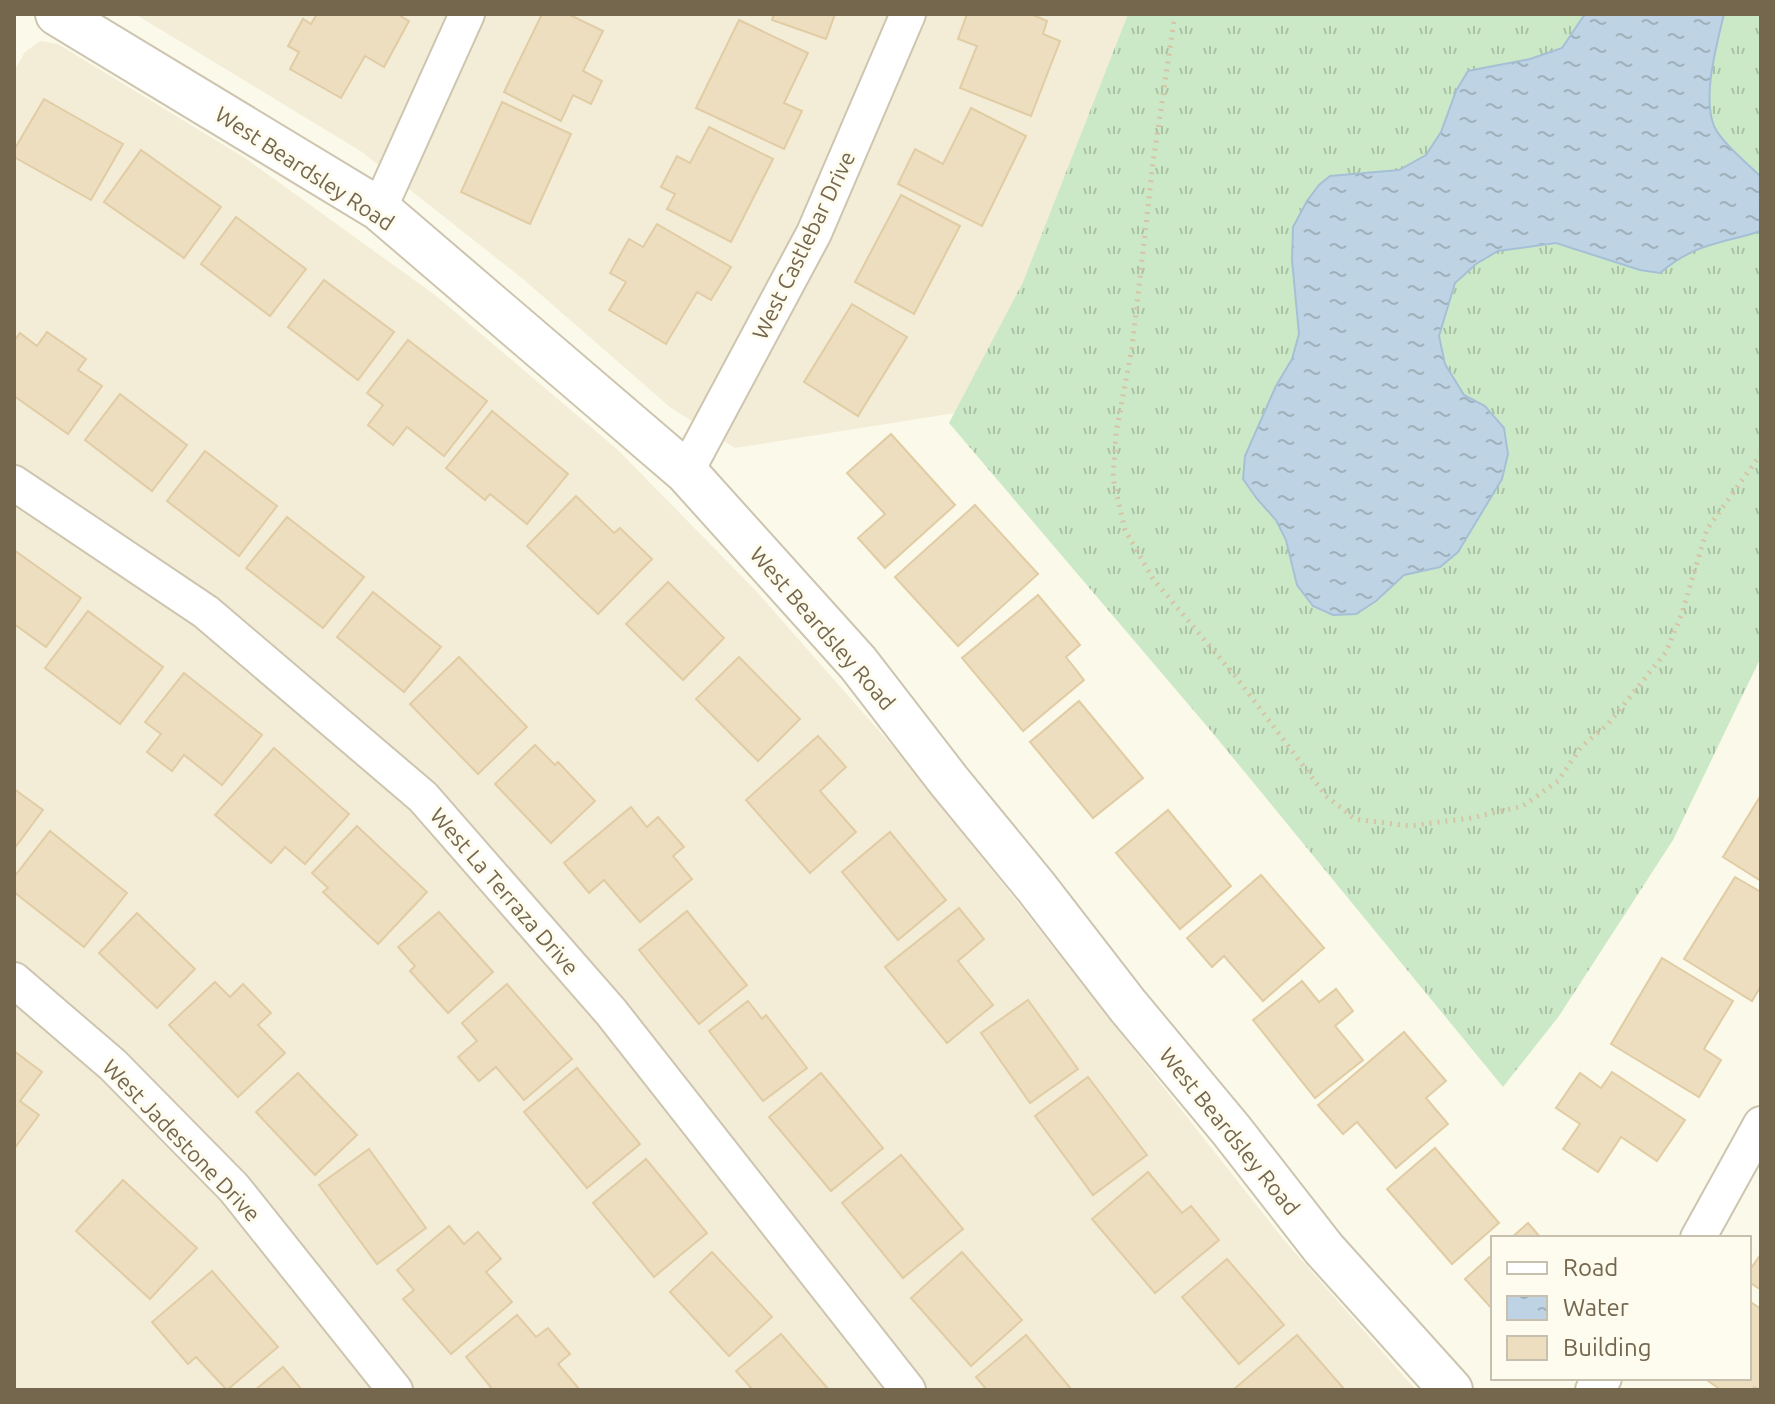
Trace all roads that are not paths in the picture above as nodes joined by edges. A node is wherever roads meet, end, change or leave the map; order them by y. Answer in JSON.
{"nodes":[{"id":1,"x":57,"y":14,"type":"edge"},
{"id":2,"x":467,"y":14,"type":"edge"},
{"id":3,"x":908,"y":14,"type":"edge"},
{"id":4,"x":379,"y":209,"type":"junction"},
{"id":5,"x":686,"y":472,"type":"junction"},
{"id":6,"x":14,"y":483,"type":"edge"},
{"id":7,"x":14,"y":980,"type":"edge"},
{"id":8,"x":1761,"y":1124,"type":"edge"},
{"id":9,"x":1699,"y":1236,"type":"edge"},
{"id":10,"x":395,"y":1390,"type":"edge"},
{"id":11,"x":908,"y":1390,"type":"edge"},
{"id":12,"x":1451,"y":1390,"type":"edge"}],
"edges":[{"from":1,"to":4,"type":"street","name":"West Beardsley Road"},
{"from":2,"to":4,"type":"street"},
{"from":3,"to":5,"type":"street","name":"West Castlebar Drive"},
{"from":4,"to":5,"type":"street","name":"West Beardsley Road"},
{"from":5,"to":12,"type":"street","name":"West Beardsley Road"},
{"from":6,"to":11,"type":"street","name":"West La Terraza Drive"},
{"from":7,"to":10,"type":"street","name":"West Jadestone Drive"},
{"from":8,"to":9,"type":"street"}]}
